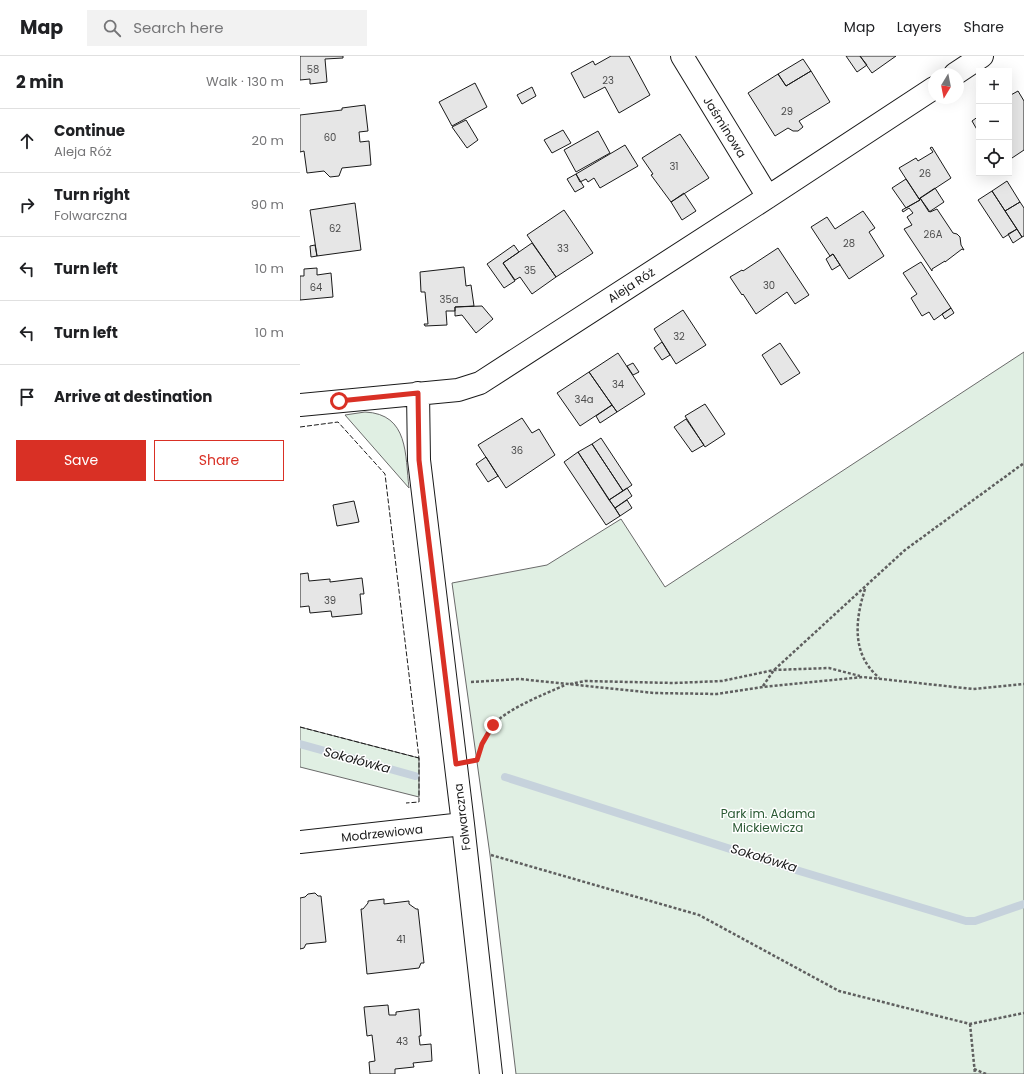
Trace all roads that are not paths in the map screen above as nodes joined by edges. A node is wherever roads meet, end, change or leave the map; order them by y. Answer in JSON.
{"nodes":[{"id":1,"x":682,"y":56,"type":"edge"},
{"id":2,"x":982,"y":56,"type":"edge"},
{"id":3,"x":964,"y":68,"type":"edge"},
{"id":4,"x":928,"y":92,"type":"edge"},
{"id":5,"x":768,"y":197,"type":"junction"},
{"id":6,"x":418,"y":393,"type":"junction"},
{"id":7,"x":300,"y":405,"type":"edge"},
{"id":8,"x":464,"y":824,"type":"junction"},
{"id":9,"x":300,"y":842,"type":"edge"},
{"id":10,"x":491,"y":1074,"type":"edge"}],
"edges":[{"from":1,"to":5,"type":"street","name":"Jaśminowa"},
{"from":2,"to":3,"type":"street"},
{"from":4,"to":5,"type":"street","name":"Aleja Róż"},
{"from":5,"to":6,"type":"street","name":"Aleja Róż"},
{"from":6,"to":7,"type":"street","name":"Aleja Róż"},
{"from":6,"to":8,"type":"street","name":"Folwarczna"},
{"from":8,"to":9,"type":"street","name":"Modrzewiowa"},
{"from":8,"to":10,"type":"street","name":"Folwarczna"}]}
